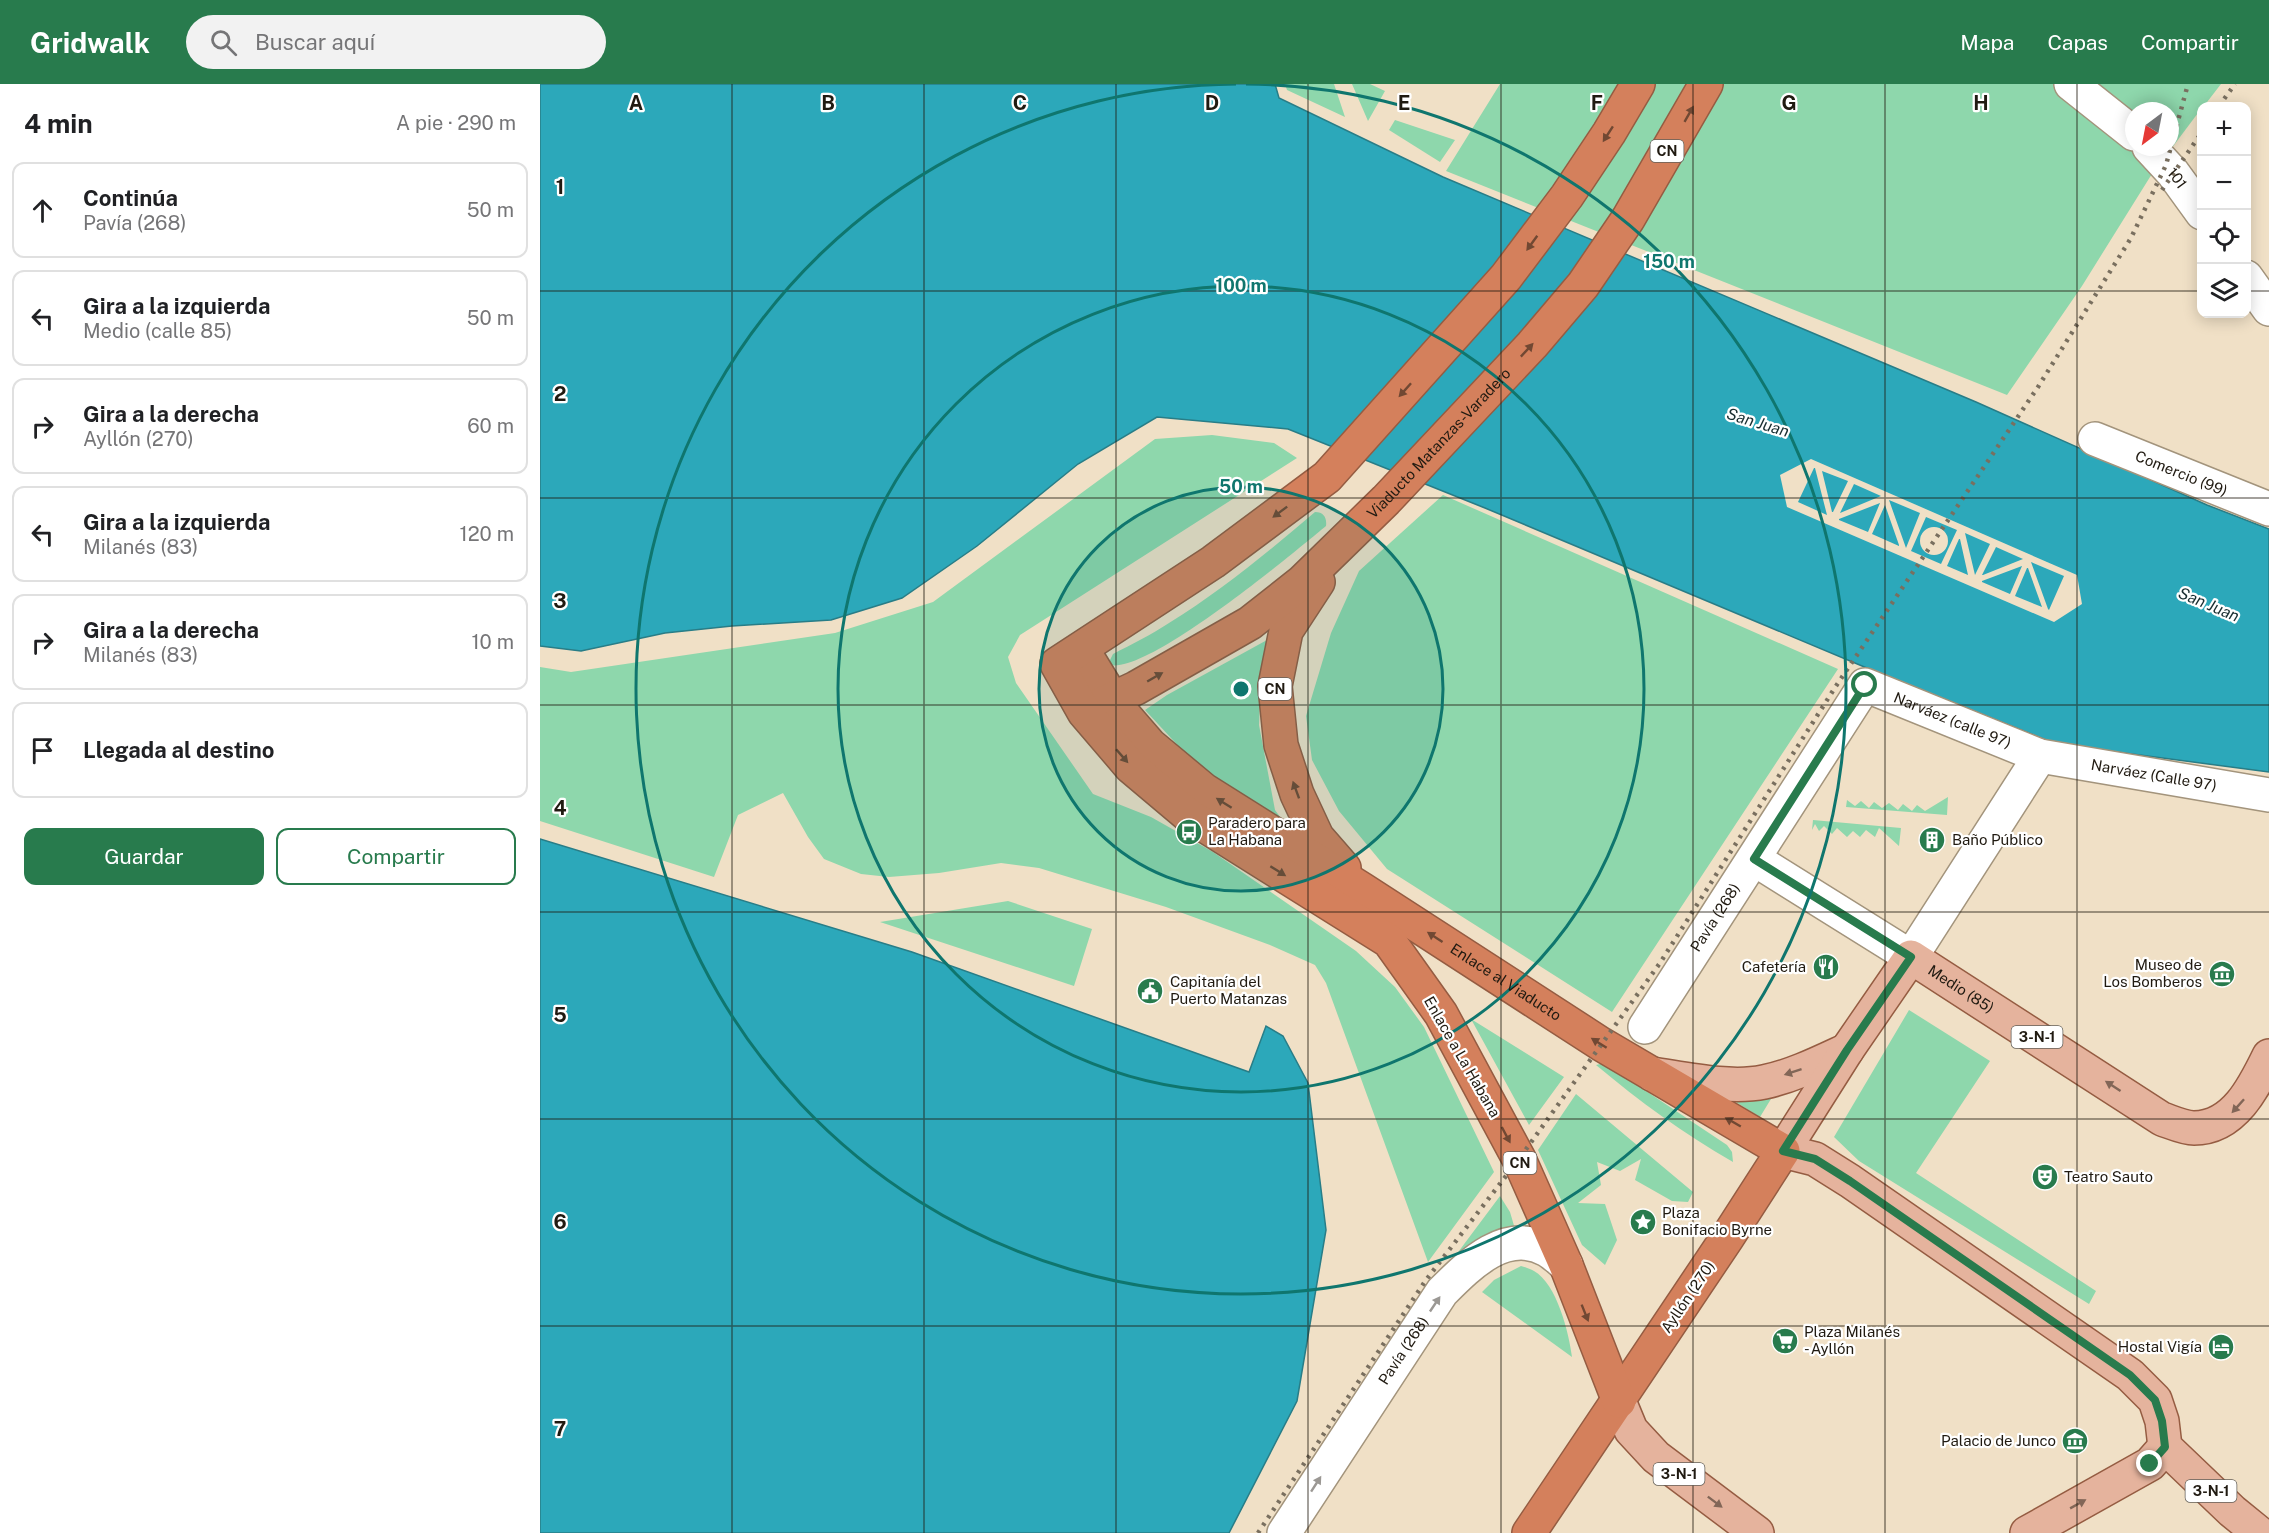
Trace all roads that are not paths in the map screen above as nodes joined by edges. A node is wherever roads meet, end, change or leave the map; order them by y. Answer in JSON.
{"nodes":[{"id":1,"x":1638,"y":84,"type":"edge"},
{"id":2,"x":1706,"y":84,"type":"edge"},
{"id":3,"x":2071,"y":84,"type":"edge"},
{"id":4,"x":2125,"y":127,"type":"edge"},
{"id":5,"x":2157,"y":156,"type":"edge"},
{"id":6,"x":2200,"y":210,"type":"edge"},
{"id":7,"x":2251,"y":283,"type":"edge"},
{"id":8,"x":2269,"y":309,"type":"edge"},
{"id":9,"x":2095,"y":439,"type":"dead end"},
{"id":10,"x":1386,"y":500,"type":"junction"},
{"id":11,"x":2269,"y":509,"type":"edge"},
{"id":12,"x":1865,"y":685,"type":"joint"},
{"id":13,"x":1098,"y":706,"type":"junction"},
{"id":14,"x":2040,"y":756,"type":"junction"},
{"id":15,"x":2269,"y":795,"type":"edge"},
{"id":16,"x":1754,"y":859,"type":"junction"},
{"id":17,"x":1363,"y":890,"type":"junction"},
{"id":18,"x":1911,"y":957,"type":"junction"},
{"id":19,"x":1645,"y":1027,"type":"dead end"},
{"id":20,"x":1847,"y":1050,"type":"junction"},
{"id":21,"x":2269,"y":1056,"type":"edge"},
{"id":22,"x":1649,"y":1073,"type":"junction"},
{"id":23,"x":1783,"y":1151,"type":"junction"},
{"id":24,"x":1566,"y":1264,"type":"junction"},
{"id":25,"x":1619,"y":1401,"type":"junction"},
{"id":26,"x":2165,"y":1447,"type":"junction"},
{"id":27,"x":1284,"y":1533,"type":"edge"},
{"id":28,"x":1529,"y":1533,"type":"edge"},
{"id":29,"x":1757,"y":1533,"type":"edge"},
{"id":30,"x":2027,"y":1533,"type":"edge"},
{"id":31,"x":2259,"y":1533,"type":"edge"}],
"edges":[{"from":1,"to":13,"type":"highway","number":"CN","one_way":true},
{"from":10,"to":2,"type":"highway","name":"Viaducto Matanzas-Varadero","number":"CN","one_way":true},
{"from":3,"to":4,"type":"street"},
{"from":5,"to":6,"type":"street","name":"101"},
{"from":7,"to":8,"type":"street"},
{"from":9,"to":11,"type":"street","name":"Comercio (99)"},
{"from":13,"to":10,"type":"highway","name":"Viaducto Matanzas-Varadero","number":"CN","one_way":true},
{"from":17,"to":10,"type":"highway","number":"CN","one_way":true},
{"from":12,"to":14,"type":"street","name":"Narváez (calle 97)"},
{"from":12,"to":16,"type":"street","name":"Pavía (268)"},
{"from":17,"to":13,"type":"highway","number":"CN","one_way":true},
{"from":13,"to":24,"type":"highway","name":"Enlace a La Habana","number":"CN","one_way":true},
{"from":14,"to":15,"type":"street","name":"Narváez (Calle 97)"},
{"from":14,"to":18,"type":"street","name":"Ayllón (270)"},
{"from":16,"to":18,"type":"street"},
{"from":16,"to":19,"type":"street","name":"Pavía (268)"},
{"from":22,"to":17,"type":"highway","name":"Enlace al Viaducto","number":"CN","one_way":true},
{"from":18,"to":20,"type":"main road","name":"Ayllón (270)"},
{"from":21,"to":18,"type":"main road","name":"Medio (85)","number":"3-N-1","one_way":true},
{"from":20,"to":22,"type":"main road","one_way":true},
{"from":20,"to":23,"type":"main road","name":"Ayllón (270)"},
{"from":23,"to":22,"type":"highway","number":"CN","one_way":true},
{"from":23,"to":25,"type":"highway","name":"Ayllón (270)"},
{"from":23,"to":26,"type":"main road"},
{"from":24,"to":25,"type":"highway","name":"Enlace a La Habana","number":"CN","one_way":true},
{"from":27,"to":24,"type":"street","name":"Pavía (268)","one_way":true},
{"from":25,"to":28,"type":"highway","name":"Ayllón (270)"},
{"from":25,"to":29,"type":"main road","number":"3-N-1","one_way":true},
{"from":30,"to":26,"type":"main road","one_way":true},
{"from":26,"to":31,"type":"main road","number":"3-N-1"}]}
